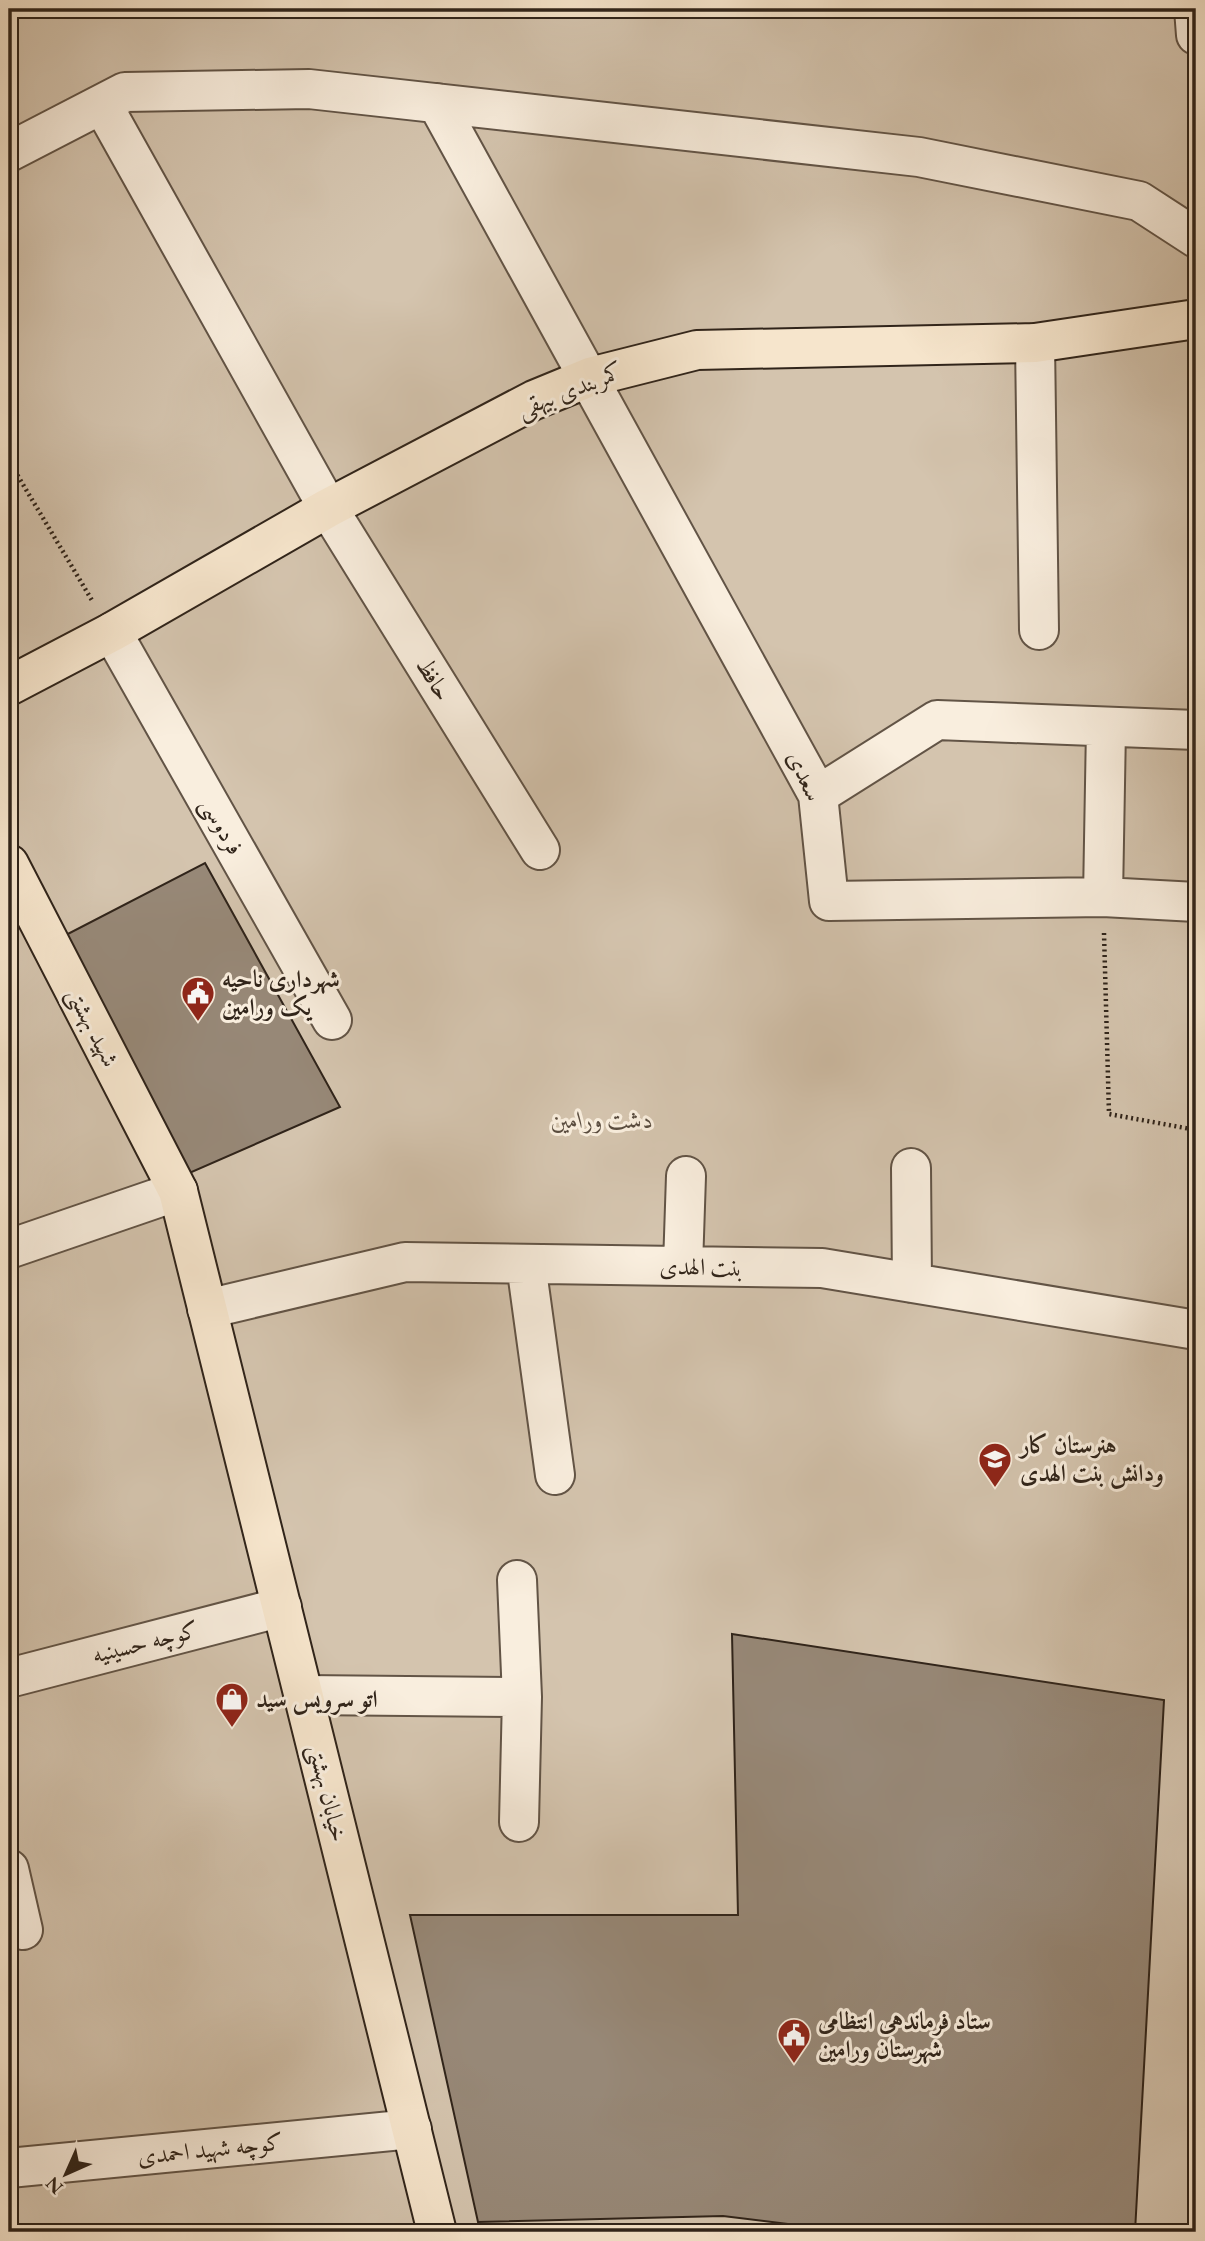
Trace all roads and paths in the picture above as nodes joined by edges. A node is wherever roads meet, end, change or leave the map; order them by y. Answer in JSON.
{"nodes":[{"id":1,"x":1194,"y":9,"type":"edge"},
{"id":2,"x":1196,"y":35,"type":"edge"},
{"id":3,"x":437,"y":103,"type":"junction"},
{"id":4,"x":102,"y":104,"type":"junction"},
{"id":5,"x":9,"y":152,"type":"edge"},
{"id":6,"x":1196,"y":239,"type":"edge"},
{"id":7,"x":1196,"y":319,"type":"edge"},
{"id":8,"x":1035,"y":343,"type":"junction"},
{"id":9,"x":590,"y":377,"type":"junction"},
{"id":10,"x":9,"y":461,"type":"edge"},
{"id":11,"x":328,"y":508,"type":"junction"},
{"id":12,"x":1039,"y":630,"type":"dead end"},
{"id":13,"x":111,"y":632,"type":"junction"},
{"id":14,"x":9,"y":686,"type":"edge"},
{"id":15,"x":1106,"y":728,"type":"junction"},
{"id":16,"x":1196,"y":730,"type":"edge"},
{"id":17,"x":818,"y":794,"type":"junction"},
{"id":18,"x":540,"y":850,"type":"dead end"},
{"id":19,"x":14,"y":888,"type":"edge"},
{"id":20,"x":1102,"y":897,"type":"junction"},
{"id":21,"x":1196,"y":902,"type":"edge"},
{"id":22,"x":332,"y":1020,"type":"dead end"},
{"id":23,"x":1196,"y":1130,"type":"edge"},
{"id":24,"x":911,"y":1168,"type":"dead end"},
{"id":25,"x":686,"y":1176,"type":"dead end"},
{"id":26,"x":178,"y":1191,"type":"junction"},
{"id":27,"x":9,"y":1248,"type":"edge"},
{"id":28,"x":526,"y":1264,"type":"junction"},
{"id":29,"x":683,"y":1266,"type":"junction"},
{"id":30,"x":912,"y":1283,"type":"junction"},
{"id":31,"x":207,"y":1309,"type":"junction"},
{"id":32,"x":1196,"y":1330,"type":"edge"},
{"id":33,"x":555,"y":1475,"type":"dead end"},
{"id":34,"x":517,"y":1580,"type":"dead end"},
{"id":35,"x":282,"y":1607,"type":"junction"},
{"id":36,"x":10,"y":1671,"type":"edge"},
{"id":37,"x":304,"y":1696,"type":"junction"},
{"id":38,"x":522,"y":1697,"type":"junction"},
{"id":39,"x":519,"y":1822,"type":"dead end"},
{"id":40,"x":9,"y":1869,"type":"edge"},
{"id":41,"x":23,"y":1930,"type":"dead end"},
{"id":42,"x":412,"y":2129,"type":"junction"},
{"id":43,"x":9,"y":2168,"type":"edge"},
{"id":44,"x":437,"y":2232,"type":"edge"}],
"edges":[{"from":1,"to":2,"type":"street"},
{"from":3,"to":4,"type":"street"},
{"from":3,"to":6,"type":"street"},
{"from":3,"to":9,"type":"street","name":"سعدی"},
{"from":4,"to":5,"type":"street"},
{"from":4,"to":11,"type":"street","name":"حافظ"},
{"from":7,"to":8,"type":"main road","name":"کمربندی بیهقی"},
{"from":8,"to":9,"type":"main road","name":"کمربندی بیهقی"},
{"from":8,"to":12,"type":"street"},
{"from":9,"to":11,"type":"main road","name":"کمربندی بیهقی"},
{"from":9,"to":17,"type":"street","name":"سعدی"},
{"from":10,"to":13,"type":"path"},
{"from":11,"to":13,"type":"main road","name":"کمربندی بیهقی"},
{"from":11,"to":18,"type":"street","name":"حافظ"},
{"from":13,"to":14,"type":"main road","name":"کمربندی بیهقی"},
{"from":13,"to":22,"type":"street","name":"فردوسی"},
{"from":15,"to":16,"type":"street"},
{"from":15,"to":17,"type":"street"},
{"from":15,"to":20,"type":"street"},
{"from":17,"to":20,"type":"street","name":"سعدی"},
{"from":19,"to":26,"type":"main road","name":"شهید بهشتی"},
{"from":20,"to":21,"type":"street","name":"سعدی"},
{"from":20,"to":23,"type":"path"},
{"from":24,"to":30,"type":"street"},
{"from":25,"to":29,"type":"street"},
{"from":26,"to":27,"type":"street"},
{"from":26,"to":31,"type":"main road","name":"خیابان بهشتی"},
{"from":28,"to":29,"type":"street","name":"بنت الهدی"},
{"from":28,"to":31,"type":"street","name":"بنت الهدی"},
{"from":28,"to":33,"type":"street"},
{"from":29,"to":30,"type":"street","name":"بنت الهدی"},
{"from":30,"to":32,"type":"street","name":"بنت الهدی"},
{"from":31,"to":35,"type":"main road","name":"خیابان بهشتی"},
{"from":34,"to":38,"type":"street"},
{"from":35,"to":36,"type":"street","name":"کوچه حسینیه"},
{"from":35,"to":37,"type":"main road","name":"خیابان بهشتی"},
{"from":37,"to":38,"type":"street"},
{"from":37,"to":42,"type":"main road","name":"خیابان بهشتی"},
{"from":38,"to":39,"type":"street"},
{"from":40,"to":41,"type":"street"},
{"from":42,"to":43,"type":"street","name":"کوچه شهید احمدی"},
{"from":42,"to":44,"type":"main road","name":"خیابان بهشتی"}]}
